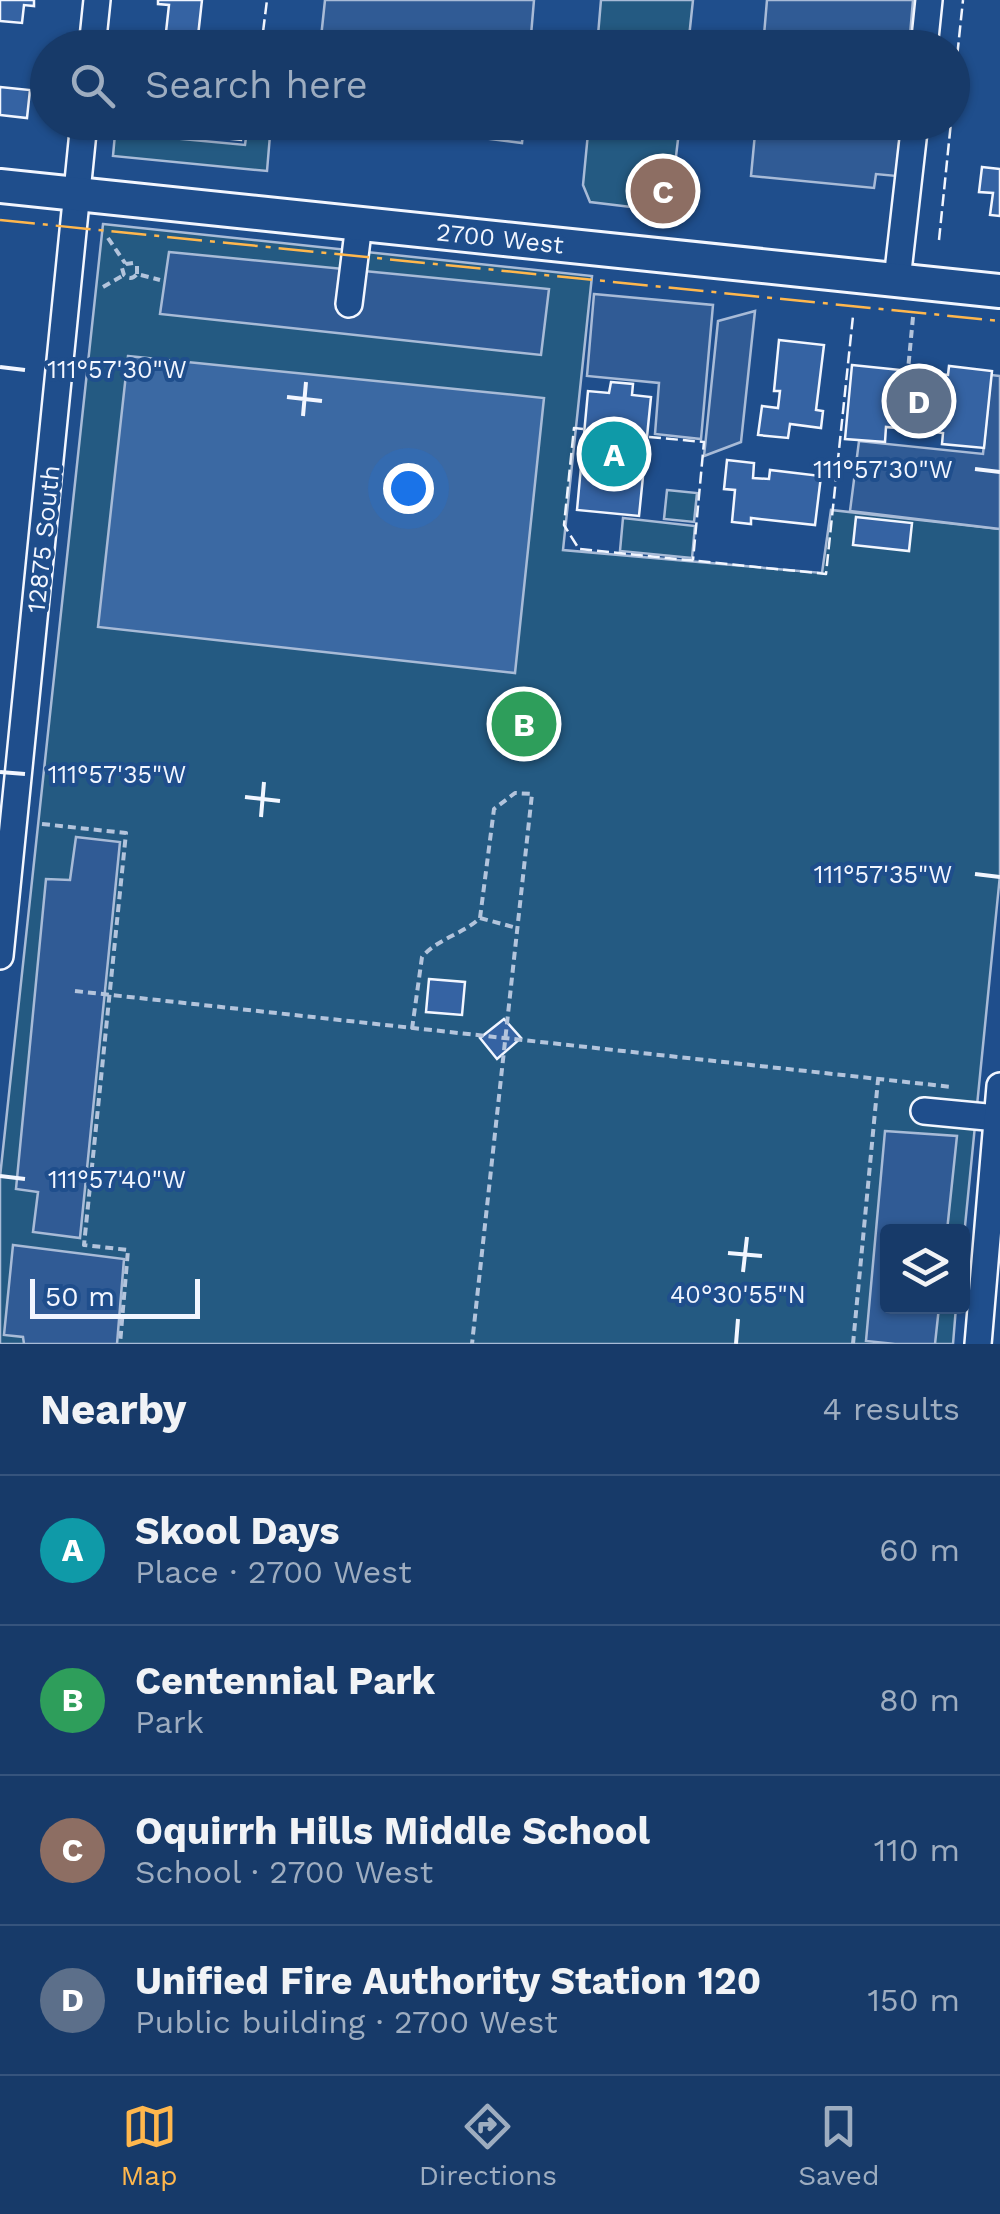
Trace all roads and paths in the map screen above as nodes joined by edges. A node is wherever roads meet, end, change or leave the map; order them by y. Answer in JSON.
{"nodes":[{"id":1,"x":97,"y":0,"type":"edge"},
{"id":2,"x":929,"y":0,"type":"edge"},
{"id":3,"x":94,"y":30,"type":"edge"},
{"id":4,"x":926,"y":30,"type":"edge"},
{"id":5,"x":82,"y":140,"type":"edge"},
{"id":6,"x":913,"y":140,"type":"edge"},
{"id":7,"x":0,"y":186,"type":"edge"},
{"id":8,"x":77,"y":194,"type":"junction"},
{"id":9,"x":359,"y":224,"type":"junction"},
{"id":10,"x":108,"y":238,"type":"dead end"},
{"id":11,"x":126,"y":264,"type":"junction"},
{"id":12,"x":137,"y":274,"type":"junction"},
{"id":13,"x":124,"y":275,"type":"junction"},
{"id":14,"x":160,"y":280,"type":"dead end"},
{"id":15,"x":897,"y":280,"type":"junction"},
{"id":16,"x":102,"y":287,"type":"dead end"},
{"id":17,"x":1000,"y":290,"type":"edge"},
{"id":18,"x":349,"y":304,"type":"dead end"},
{"id":19,"x":913,"y":318,"type":"dead end"},
{"id":20,"x":931,"y":372,"type":"dead end"},
{"id":21,"x":9,"y":782,"type":"edge"},
{"id":22,"x":42,"y":824,"type":"dead end"},
{"id":23,"x":480,"y":918,"type":"junction"},
{"id":24,"x":517,"y":928,"type":"junction"},
{"id":25,"x":0,"y":956,"type":"edge"},
{"id":26,"x":75,"y":991,"type":"dead end"},
{"id":27,"x":110,"y":995,"type":"junction"},
{"id":28,"x":412,"y":1029,"type":"junction"},
{"id":29,"x":505,"y":1039,"type":"junction"},
{"id":30,"x":878,"y":1080,"type":"junction"},
{"id":31,"x":953,"y":1088,"type":"dead end"},
{"id":32,"x":999,"y":1101,"type":"edge"},
{"id":33,"x":924,"y":1111,"type":"dead end"},
{"id":34,"x":120,"y":1344,"type":"edge"},
{"id":35,"x":472,"y":1344,"type":"edge"},
{"id":36,"x":852,"y":1344,"type":"edge"},
{"id":37,"x":978,"y":1344,"type":"edge"}],
"edges":[{"from":1,"to":3,"type":"street"},
{"from":2,"to":4,"type":"street"},
{"from":5,"to":8,"type":"street","name":"12875 South"},
{"from":6,"to":15,"type":"street"},
{"from":7,"to":8,"type":"main road","name":"2700 West"},
{"from":8,"to":9,"type":"main road","name":"2700 West"},
{"from":8,"to":21,"type":"street","name":"12875 South"},
{"from":9,"to":15,"type":"main road","name":"2700 West"},
{"from":9,"to":18,"type":"street"},
{"from":10,"to":11,"type":"path"},
{"from":11,"to":12,"type":"path"},
{"from":11,"to":13,"type":"path"},
{"from":12,"to":13,"type":"path"},
{"from":12,"to":14,"type":"path"},
{"from":13,"to":16,"type":"path"},
{"from":15,"to":17,"type":"main road","name":"2700 West"},
{"from":19,"to":20,"type":"path"},
{"from":21,"to":25,"type":"street","name":"12875 South"},
{"from":22,"to":27,"type":"path"},
{"from":23,"to":24,"type":"path"},
{"from":23,"to":24,"type":"path"},
{"from":23,"to":28,"type":"path"},
{"from":24,"to":29,"type":"path"},
{"from":26,"to":27,"type":"path"},
{"from":27,"to":28,"type":"path"},
{"from":27,"to":34,"type":"path"},
{"from":28,"to":29,"type":"path"},
{"from":29,"to":30,"type":"path"},
{"from":29,"to":35,"type":"path"},
{"from":30,"to":31,"type":"path"},
{"from":30,"to":36,"type":"path"},
{"from":32,"to":33,"type":"street"},
{"from":32,"to":37,"type":"street"}]}
